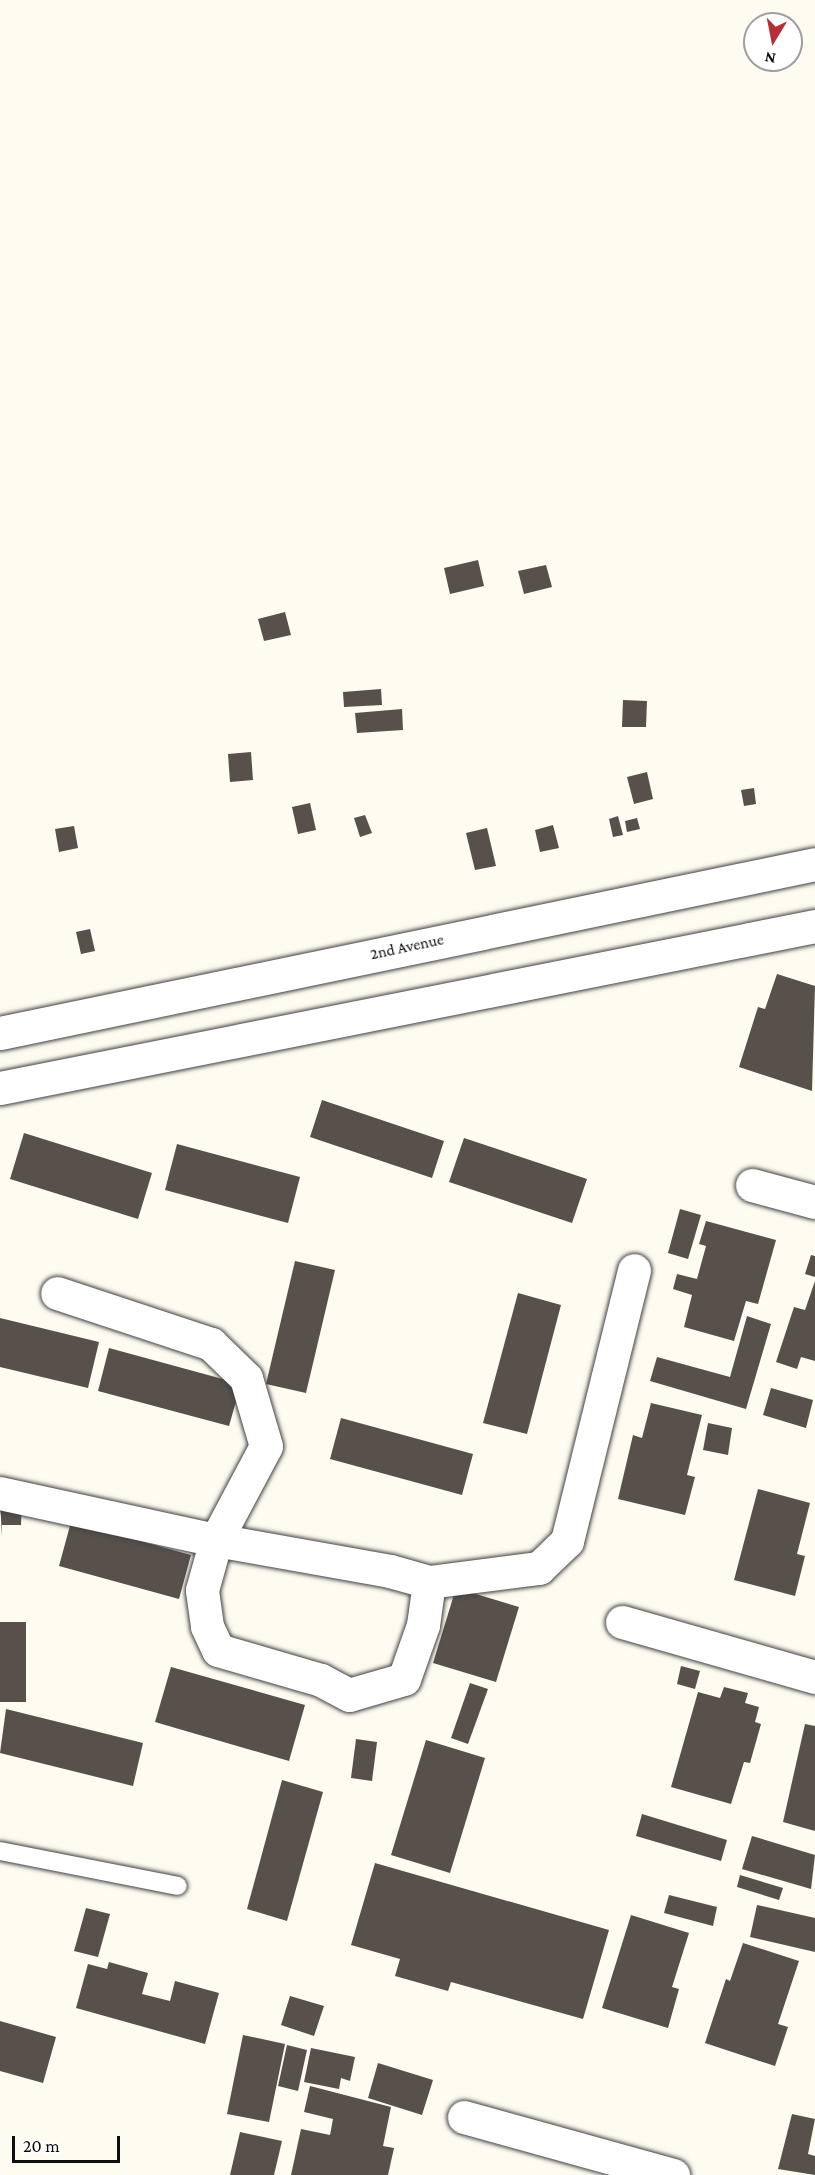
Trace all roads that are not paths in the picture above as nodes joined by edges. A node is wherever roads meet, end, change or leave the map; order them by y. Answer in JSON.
{"nodes":[{"id":1,"x":815,"y":864,"type":"edge"},
{"id":2,"x":815,"y":926,"type":"edge"},
{"id":3,"x":0,"y":1033,"type":"edge"},
{"id":4,"x":0,"y":1088,"type":"edge"},
{"id":5,"x":752,"y":1185,"type":"dead end"},
{"id":6,"x":815,"y":1202,"type":"edge"},
{"id":7,"x":634,"y":1270,"type":"dead end"},
{"id":8,"x":57,"y":1293,"type":"dead end"},
{"id":9,"x":0,"y":1493,"type":"edge"},
{"id":10,"x":216,"y":1540,"type":"junction"},
{"id":11,"x":429,"y":1582,"type":"junction"},
{"id":12,"x":622,"y":1622,"type":"dead end"},
{"id":13,"x":815,"y":1677,"type":"edge"},
{"id":14,"x":0,"y":1851,"type":"edge"},
{"id":15,"x":178,"y":1886,"type":"dead end"},
{"id":16,"x":464,"y":2117,"type":"dead end"},
{"id":17,"x":673,"y":2175,"type":"edge"}],
"edges":[{"from":1,"to":3,"type":"street","name":"2nd Avenue"},
{"from":2,"to":4,"type":"street"},
{"from":5,"to":6,"type":"street"},
{"from":7,"to":11,"type":"street"},
{"from":8,"to":10,"type":"street"},
{"from":9,"to":10,"type":"street"},
{"from":10,"to":11,"type":"street"},
{"from":10,"to":11,"type":"street"},
{"from":12,"to":13,"type":"street"},
{"from":14,"to":15,"type":"lane"},
{"from":16,"to":17,"type":"street"}]}
